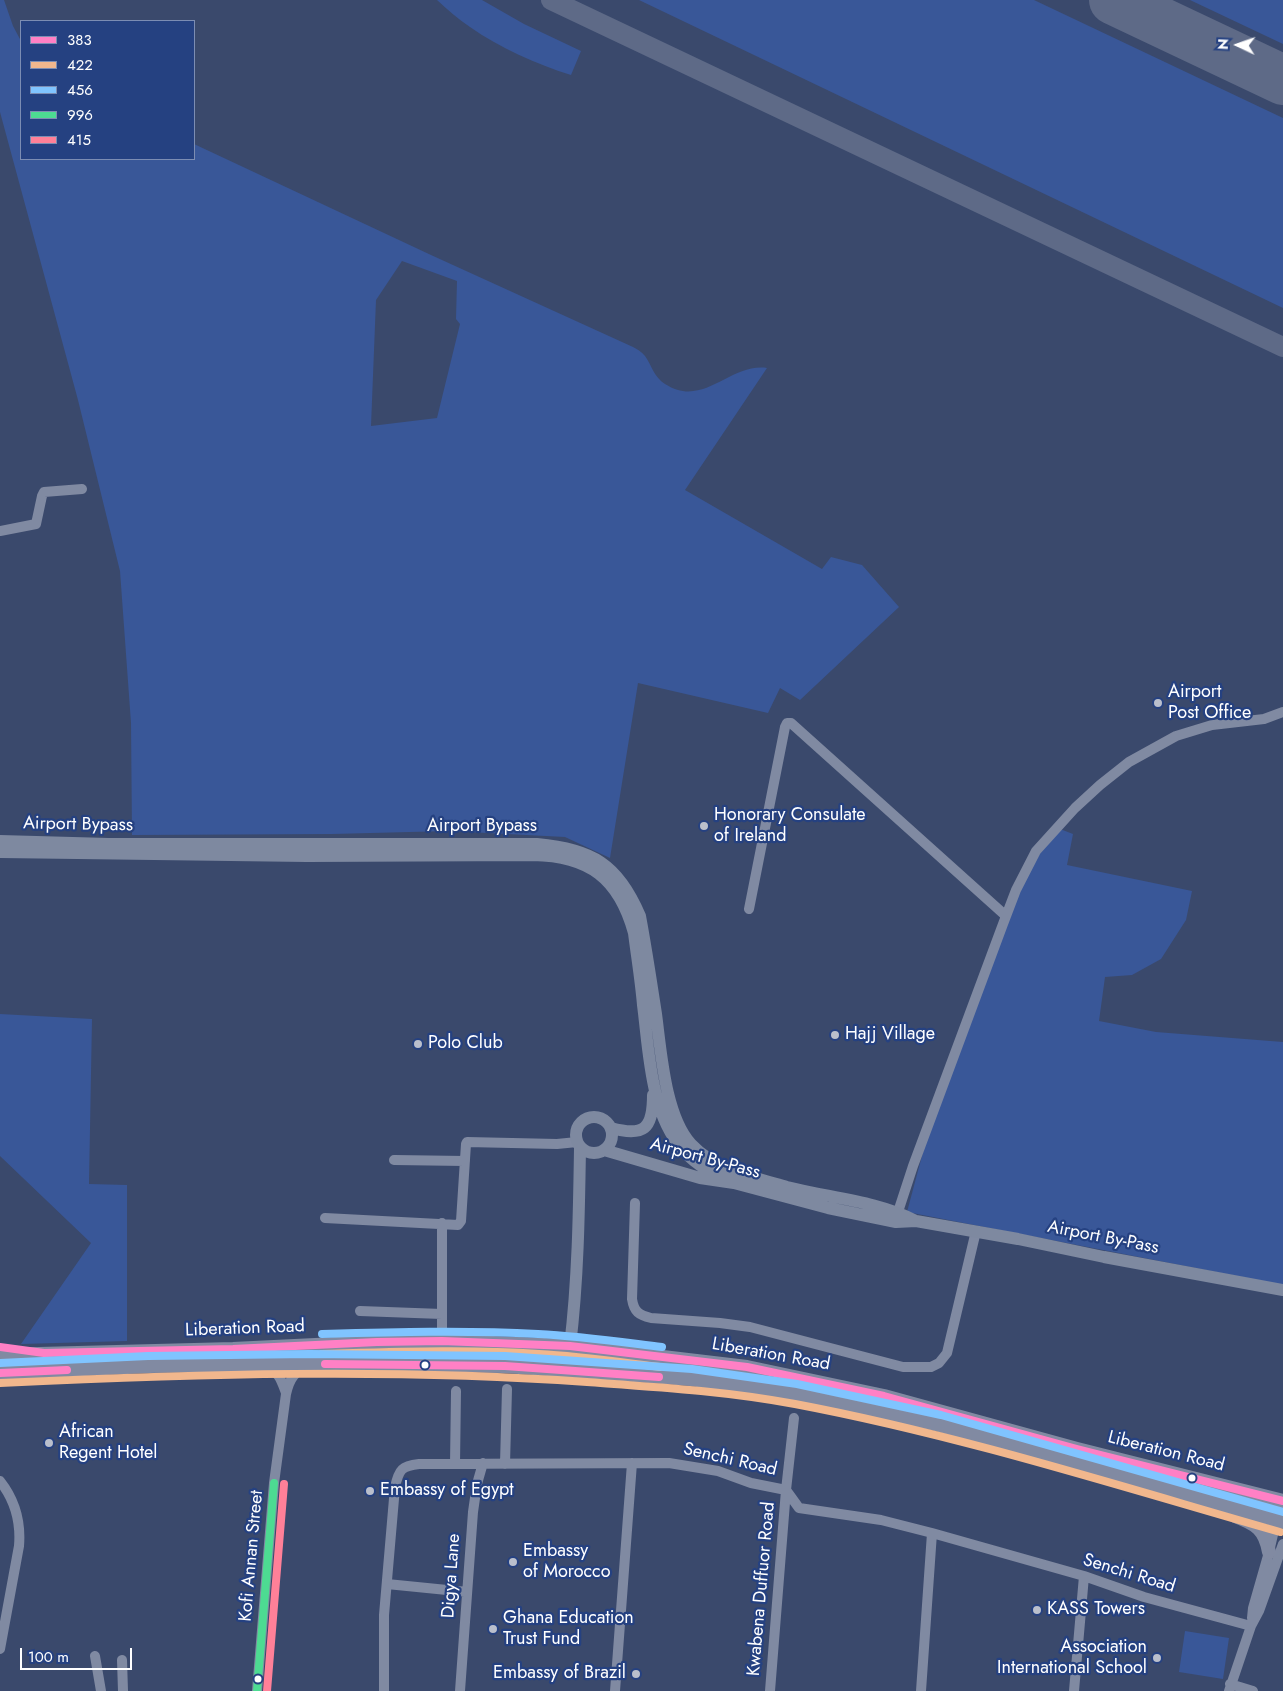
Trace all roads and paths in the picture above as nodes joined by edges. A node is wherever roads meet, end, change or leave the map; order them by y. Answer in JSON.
{"nodes":[{"id":1,"x":82,"y":489,"type":"dead end"},
{"id":2,"x":0,"y":531,"type":"edge"},
{"id":3,"x":1283,"y":712,"type":"edge"},
{"id":4,"x":0,"y":841,"type":"edge"},
{"id":5,"x":0,"y":852,"type":"edge"},
{"id":6,"x":749,"y":908,"type":"dead end"},
{"id":7,"x":1006,"y":916,"type":"junction"},
{"id":8,"x":653,"y":1085,"type":"junction"},
{"id":9,"x":611,"y":1128,"type":"junction"},
{"id":10,"x":578,"y":1145,"type":"junction"},
{"id":11,"x":600,"y":1152,"type":"junction"},
{"id":12,"x":394,"y":1160,"type":"dead end"},
{"id":13,"x":465,"y":1161,"type":"junction"},
{"id":14,"x":737,"y":1178,"type":"junction"},
{"id":15,"x":580,"y":1200,"type":"junction"},
{"id":16,"x":635,"y":1203,"type":"dead end"},
{"id":17,"x":896,"y":1217,"type":"junction"},
{"id":18,"x":325,"y":1218,"type":"dead end"},
{"id":19,"x":442,"y":1223,"type":"junction"},
{"id":20,"x":976,"y":1231,"type":"junction"},
{"id":21,"x":1283,"y":1290,"type":"edge"},
{"id":22,"x":360,"y":1311,"type":"dead end"},
{"id":23,"x":442,"y":1314,"type":"junction"},
{"id":24,"x":442,"y":1341,"type":"junction"},
{"id":25,"x":570,"y":1346,"type":"junction"},
{"id":26,"x":0,"y":1347,"type":"edge"},
{"id":27,"x":44,"y":1353,"type":"junction"},
{"id":28,"x":0,"y":1355,"type":"edge"},
{"id":29,"x":310,"y":1364,"type":"junction"},
{"id":30,"x":263,"y":1365,"type":"junction"},
{"id":31,"x":463,"y":1366,"type":"junction"},
{"id":32,"x":0,"y":1373,"type":"edge"},
{"id":33,"x":17,"y":1373,"type":"junction"},
{"id":34,"x":0,"y":1377,"type":"edge"},
{"id":35,"x":507,"y":1389,"type":"dead end"},
{"id":36,"x":456,"y":1391,"type":"dead end"},
{"id":37,"x":286,"y":1394,"type":"junction"},
{"id":38,"x":794,"y":1418,"type":"dead end"},
{"id":39,"x":483,"y":1463,"type":"junction"},
{"id":40,"x":632,"y":1463,"type":"junction"},
{"id":41,"x":455,"y":1464,"type":"junction"},
{"id":42,"x":505,"y":1464,"type":"junction"},
{"id":43,"x":0,"y":1481,"type":"edge"},
{"id":44,"x":786,"y":1490,"type":"junction"},
{"id":45,"x":1282,"y":1500,"type":"edge"},
{"id":46,"x":1211,"y":1502,"type":"junction"},
{"id":47,"x":1281,"y":1520,"type":"edge"},
{"id":48,"x":932,"y":1533,"type":"junction"},
{"id":49,"x":1283,"y":1544,"type":"edge"},
{"id":50,"x":1269,"y":1552,"type":"junction"},
{"id":51,"x":1084,"y":1576,"type":"junction"},
{"id":52,"x":387,"y":1584,"type":"junction"},
{"id":53,"x":467,"y":1592,"type":"junction"},
{"id":54,"x":1251,"y":1626,"type":"junction"},
{"id":55,"x":0,"y":1649,"type":"edge"},
{"id":56,"x":95,"y":1656,"type":"dead end"},
{"id":57,"x":122,"y":1660,"type":"dead end"},
{"id":58,"x":1229,"y":1688,"type":"edge"},
{"id":59,"x":101,"y":1691,"type":"edge"},
{"id":60,"x":123,"y":1691,"type":"edge"},
{"id":61,"x":257,"y":1691,"type":"edge"},
{"id":62,"x":384,"y":1691,"type":"edge"},
{"id":63,"x":460,"y":1691,"type":"edge"},
{"id":64,"x":615,"y":1691,"type":"edge"},
{"id":65,"x":770,"y":1691,"type":"edge"},
{"id":66,"x":921,"y":1691,"type":"edge"},
{"id":67,"x":1074,"y":1691,"type":"edge"},
{"id":68,"x":1252,"y":1691,"type":"edge"}],
"edges":[{"from":1,"to":2,"type":"street"},
{"from":3,"to":7,"type":"street"},
{"from":4,"to":14,"type":"main road","name":"Airport Bypass"},
{"from":5,"to":8,"type":"main road","name":"Airport Bypass"},
{"from":6,"to":7,"type":"street"},
{"from":7,"to":17,"type":"street"},
{"from":8,"to":9,"type":"main road"},
{"from":8,"to":14,"type":"main road","name":"Airport Bypass"},
{"from":9,"to":10,"type":"main road"},
{"from":9,"to":11,"type":"main road"},
{"from":10,"to":11,"type":"main road"},
{"from":10,"to":13,"type":"street"},
{"from":10,"to":15,"type":"main road"},
{"from":11,"to":14,"type":"main road","name":"Airport By-Pass"},
{"from":11,"to":15,"type":"main road"},
{"from":12,"to":13,"type":"street"},
{"from":13,"to":19,"type":"street"},
{"from":14,"to":17,"type":"main road","name":"Airport By-Pass"},
{"from":15,"to":25,"type":"main road"},
{"from":16,"to":20,"type":"street"},
{"from":17,"to":20,"type":"main road","name":"Airport By-Pass"},
{"from":18,"to":19,"type":"street"},
{"from":19,"to":23,"type":"street"},
{"from":20,"to":21,"type":"main road","name":"Airport By-Pass"},
{"from":22,"to":23,"type":"street"},
{"from":23,"to":24,"type":"street"},
{"from":24,"to":25,"type":"highway","name":"Liberation Road"},
{"from":24,"to":27,"type":"highway","name":"Liberation Road"},
{"from":25,"to":31,"type":"highway"},
{"from":25,"to":45,"type":"highway","name":"Liberation Road"},
{"from":26,"to":27,"type":"highway"},
{"from":27,"to":28,"type":"highway","name":"Liberation Road"},
{"from":29,"to":30,"type":"highway","name":"Liberation Road"},
{"from":29,"to":31,"type":"highway","name":"Liberation Road"},
{"from":29,"to":37,"type":"street","name":"Kofi Annan Street"},
{"from":30,"to":33,"type":"highway","name":"Liberation Road"},
{"from":30,"to":37,"type":"street"},
{"from":31,"to":46,"type":"highway","name":"Liberation Road"},
{"from":32,"to":33,"type":"highway","name":"Liberation Road"},
{"from":33,"to":34,"type":"highway"},
{"from":35,"to":42,"type":"street"},
{"from":36,"to":41,"type":"street"},
{"from":37,"to":61,"type":"street","name":"Kofi Annan Street"},
{"from":38,"to":44,"type":"street","name":"Kwabena Duffuor Road"},
{"from":39,"to":41,"type":"street","name":"Senchi Road"},
{"from":39,"to":42,"type":"street","name":"Senchi Road"},
{"from":39,"to":53,"type":"street","name":"Digya Lane"},
{"from":40,"to":42,"type":"street","name":"Senchi Road"},
{"from":40,"to":44,"type":"street","name":"Senchi Road"},
{"from":40,"to":64,"type":"street"},
{"from":41,"to":52,"type":"street","name":"Senchi Road"},
{"from":43,"to":55,"type":"street"},
{"from":44,"to":48,"type":"street","name":"Senchi Road"},
{"from":44,"to":65,"type":"street","name":"Kwabena Duffuor Road"},
{"from":45,"to":47,"type":"street"},
{"from":46,"to":47,"type":"highway","name":"Liberation Road"},
{"from":46,"to":50,"type":"highway"},
{"from":47,"to":50,"type":"street"},
{"from":48,"to":51,"type":"street","name":"Senchi Road"},
{"from":48,"to":66,"type":"street"},
{"from":49,"to":54,"type":"street"},
{"from":50,"to":54,"type":"street"},
{"from":51,"to":54,"type":"street","name":"Senchi Road"},
{"from":51,"to":67,"type":"street"},
{"from":52,"to":53,"type":"street"},
{"from":52,"to":62,"type":"street","name":"Senchi Road"},
{"from":53,"to":63,"type":"street","name":"Digya Lane"},
{"from":54,"to":58,"type":"street"},
{"from":56,"to":59,"type":"street"},
{"from":57,"to":60,"type":"street"},
{"from":58,"to":68,"type":"street"}]}
